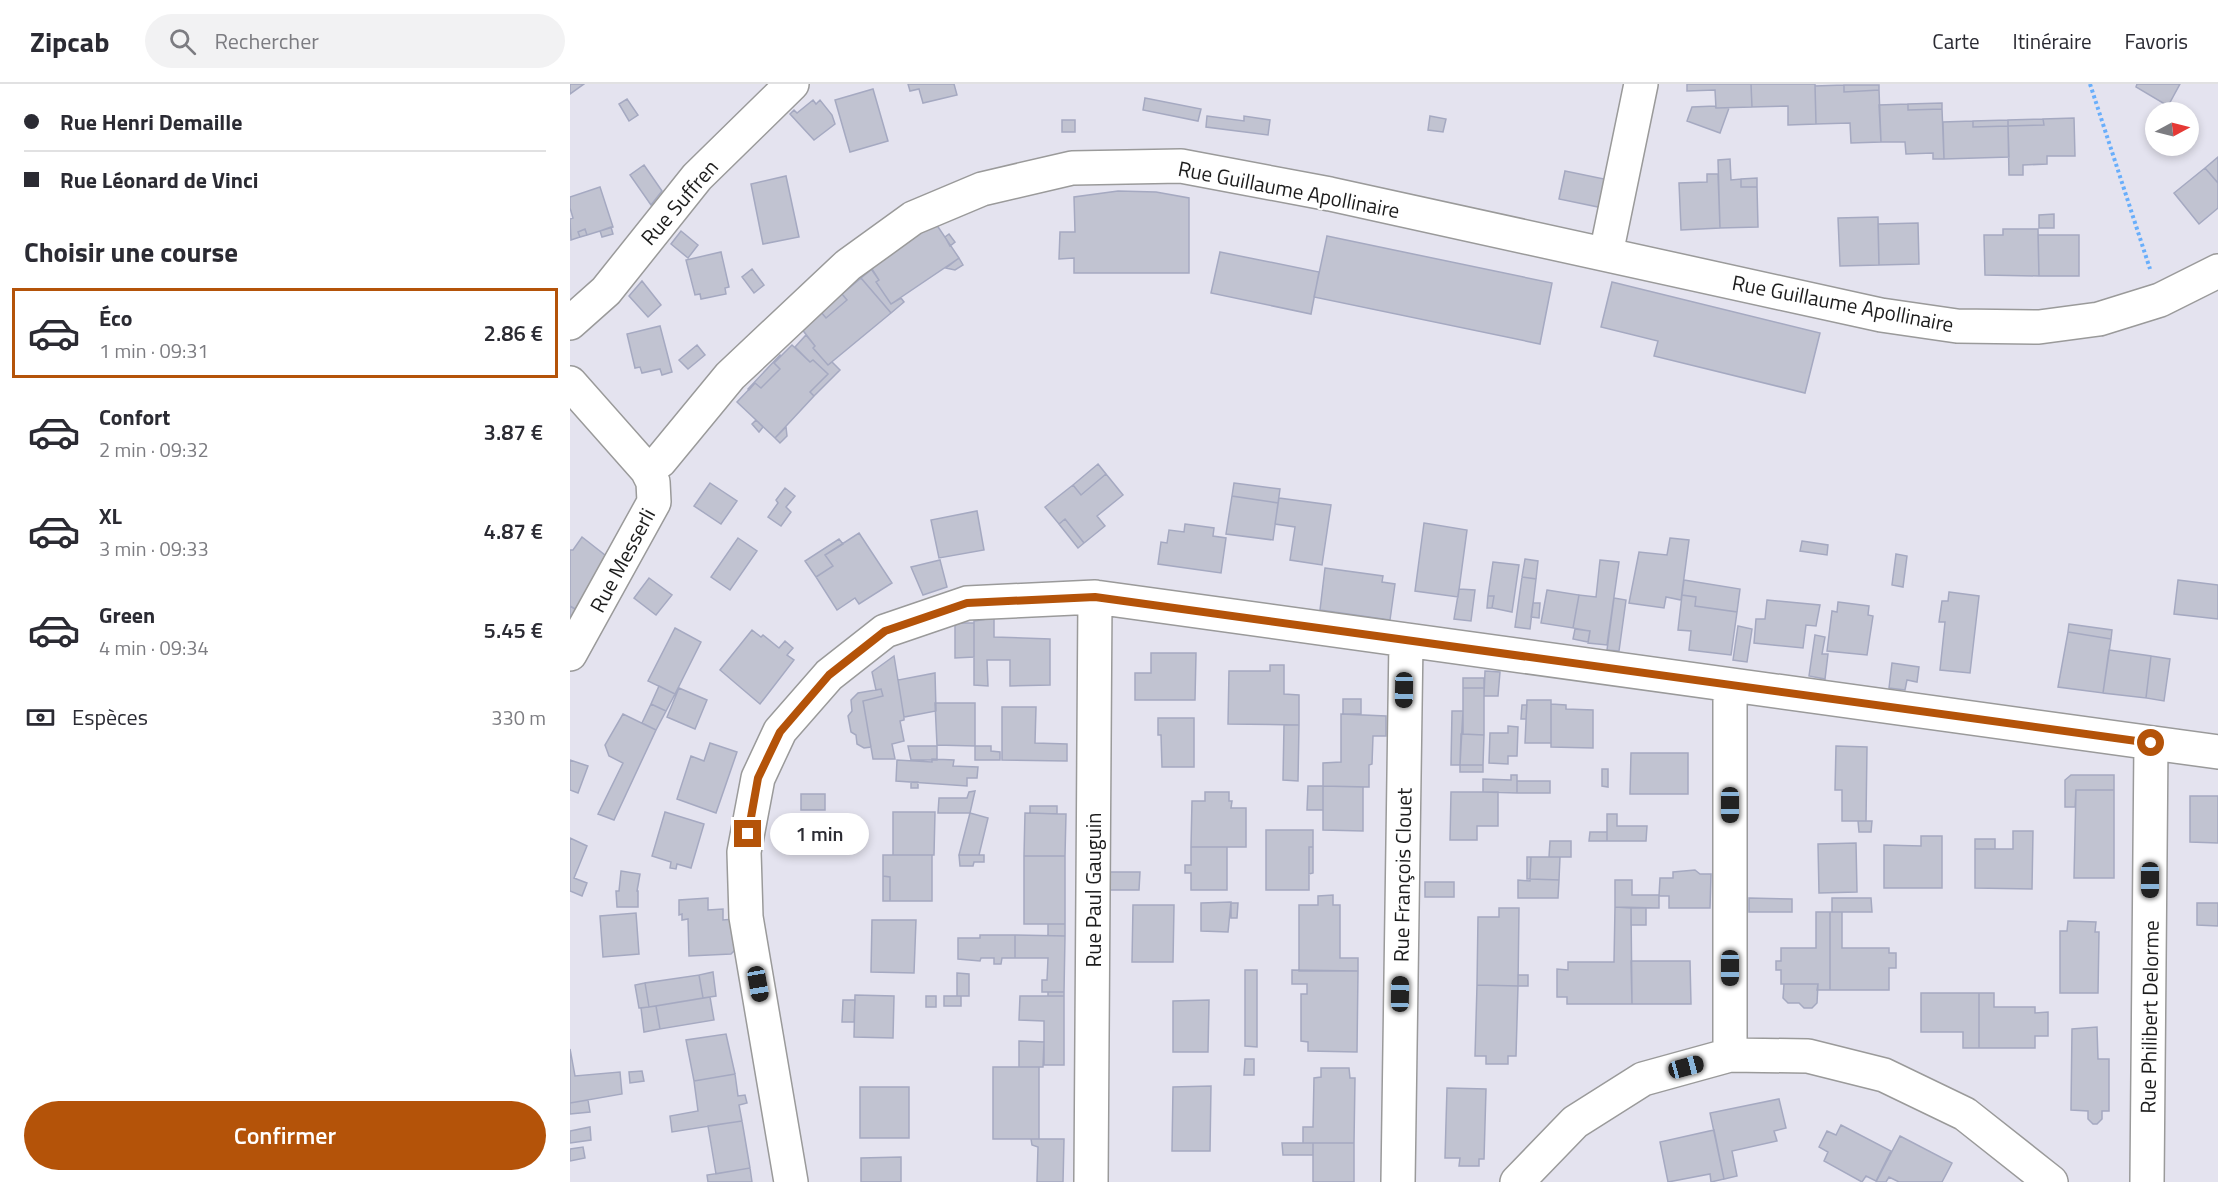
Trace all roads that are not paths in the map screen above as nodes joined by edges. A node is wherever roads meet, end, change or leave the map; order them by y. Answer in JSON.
{"nodes":[{"id":1,"x":792,"y":84,"type":"edge"},
{"id":2,"x":1641,"y":84,"type":"edge"},
{"id":3,"x":1606,"y":254,"type":"junction"},
{"id":4,"x":2218,"y":271,"type":"edge"},
{"id":5,"x":570,"y":323,"type":"edge"},
{"id":6,"x":570,"y":383,"type":"edge"},
{"id":7,"x":647,"y":470,"type":"junction"},
{"id":8,"x":1095,"y":597,"type":"junction"},
{"id":9,"x":1406,"y":640,"type":"junction"},
{"id":10,"x":570,"y":654,"type":"edge"},
{"id":11,"x":1730,"y":685,"type":"junction"},
{"id":12,"x":2151,"y":743,"type":"junction"},
{"id":13,"x":2218,"y":752,"type":"edge"},
{"id":14,"x":1730,"y":1055,"type":"junction"},
{"id":15,"x":791,"y":1182,"type":"edge"},
{"id":16,"x":1091,"y":1182,"type":"edge"},
{"id":17,"x":1398,"y":1182,"type":"edge"},
{"id":18,"x":1517,"y":1182,"type":"edge"},
{"id":19,"x":2051,"y":1182,"type":"edge"},
{"id":20,"x":2147,"y":1182,"type":"edge"}],
"edges":[{"from":1,"to":5,"type":"street","name":"Rue Suffren"},
{"from":2,"to":3,"type":"street"},
{"from":3,"to":4,"type":"street","name":"Rue Guillaume Apollinaire"},
{"from":3,"to":7,"type":"street","name":"Rue Guillaume Apollinaire"},
{"from":6,"to":7,"type":"street","name":"Rue Messerli"},
{"from":7,"to":10,"type":"street","name":"Rue Messerli"},
{"from":8,"to":9,"type":"street"},
{"from":8,"to":15,"type":"street"},
{"from":8,"to":16,"type":"street","name":"Rue Paul Gauguin"},
{"from":9,"to":11,"type":"street"},
{"from":9,"to":17,"type":"street","name":"Rue François Clouet"},
{"from":11,"to":12,"type":"street"},
{"from":11,"to":14,"type":"street"},
{"from":12,"to":13,"type":"street"},
{"from":12,"to":20,"type":"street","name":"Rue Philibert Delorme"},
{"from":14,"to":18,"type":"street"},
{"from":14,"to":19,"type":"street"}]}
